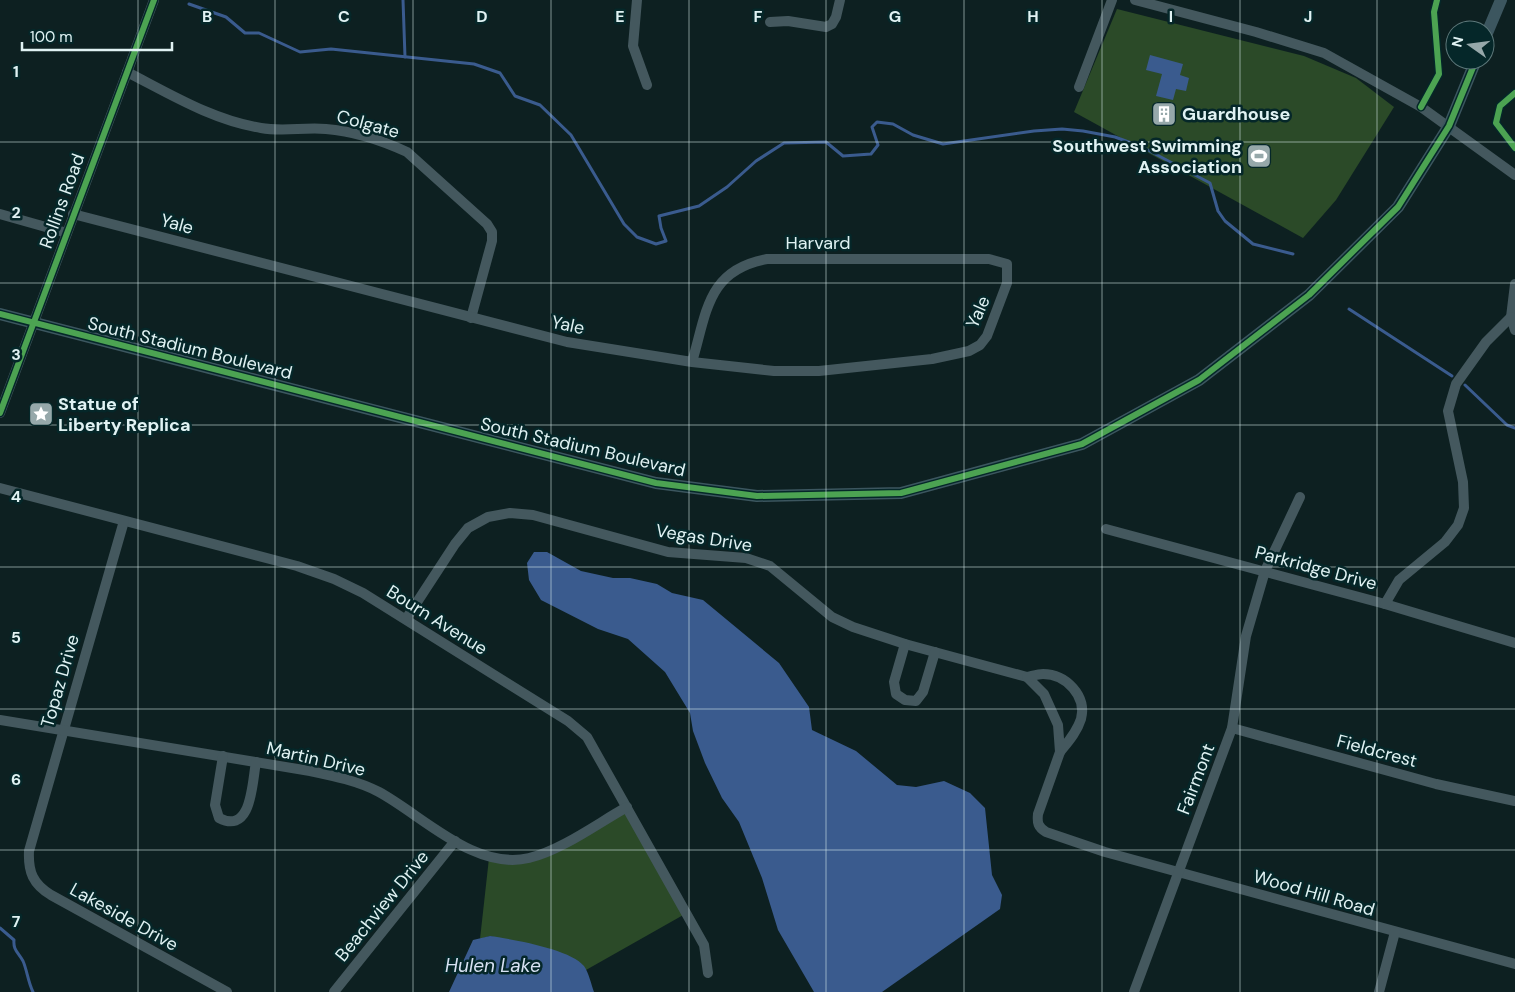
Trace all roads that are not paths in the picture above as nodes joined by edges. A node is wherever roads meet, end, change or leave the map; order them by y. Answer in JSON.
{"nodes":[{"id":1,"x":154,"y":0,"type":"edge"},
{"id":2,"x":637,"y":0,"type":"edge"},
{"id":3,"x":840,"y":0,"type":"edge"},
{"id":4,"x":1112,"y":0,"type":"edge"},
{"id":5,"x":1134,"y":0,"type":"edge"},
{"id":6,"x":1501,"y":0,"type":"edge"},
{"id":7,"x":1493,"y":20,"type":"edge"},
{"id":8,"x":770,"y":22,"type":"dead end"},
{"id":9,"x":1472,"y":70,"type":"edge"},
{"id":10,"x":126,"y":72,"type":"junction"},
{"id":11,"x":648,"y":85,"type":"dead end"},
{"id":12,"x":1079,"y":87,"type":"dead end"},
{"id":13,"x":1448,"y":126,"type":"junction"},
{"id":14,"x":1515,"y":175,"type":"edge"},
{"id":15,"x":0,"y":214,"type":"edge"},
{"id":16,"x":73,"y":214,"type":"junction"},
{"id":17,"x":66,"y":232,"type":"junction"},
{"id":18,"x":1006,"y":264,"type":"joint"},
{"id":19,"x":1515,"y":284,"type":"edge"},
{"id":20,"x":0,"y":314,"type":"edge"},
{"id":21,"x":1511,"y":317,"type":"junction"},
{"id":22,"x":471,"y":318,"type":"junction"},
{"id":23,"x":34,"y":323,"type":"junction"},
{"id":24,"x":1515,"y":330,"type":"edge"},
{"id":25,"x":692,"y":362,"type":"junction"},
{"id":26,"x":0,"y":413,"type":"edge"},
{"id":27,"x":0,"y":488,"type":"edge"},
{"id":28,"x":1300,"y":497,"type":"dead end"},
{"id":29,"x":124,"y":521,"type":"junction"},
{"id":30,"x":1106,"y":529,"type":"dead end"},
{"id":31,"x":1266,"y":571,"type":"junction"},
{"id":32,"x":1385,"y":604,"type":"junction"},
{"id":33,"x":406,"y":619,"type":"junction"},
{"id":34,"x":1515,"y":643,"type":"edge"},
{"id":35,"x":904,"y":644,"type":"junction"},
{"id":36,"x":936,"y":652,"type":"junction"},
{"id":37,"x":1027,"y":677,"type":"junction"},
{"id":38,"x":0,"y":720,"type":"edge"},
{"id":39,"x":1232,"y":728,"type":"junction"},
{"id":40,"x":63,"y":730,"type":"junction"},
{"id":41,"x":1060,"y":752,"type":"junction"},
{"id":42,"x":223,"y":756,"type":"junction"},
{"id":43,"x":256,"y":762,"type":"junction"},
{"id":44,"x":1515,"y":801,"type":"edge"},
{"id":45,"x":627,"y":807,"type":"junction"},
{"id":46,"x":456,"y":841,"type":"junction"},
{"id":47,"x":29,"y":851,"type":"joint"},
{"id":48,"x":1178,"y":871,"type":"junction"},
{"id":49,"x":1395,"y":932,"type":"junction"},
{"id":50,"x":1515,"y":964,"type":"edge"},
{"id":51,"x":708,"y":973,"type":"dead end"},
{"id":52,"x":335,"y":991,"type":"edge"},
{"id":53,"x":227,"y":992,"type":"edge"},
{"id":54,"x":1134,"y":992,"type":"edge"},
{"id":55,"x":1379,"y":992,"type":"edge"}],
"edges":[{"from":1,"to":10,"type":"street","name":"Rollins Road"},
{"from":2,"to":11,"type":"street"},
{"from":3,"to":8,"type":"street"},
{"from":4,"to":12,"type":"street"},
{"from":5,"to":13,"type":"street"},
{"from":6,"to":7,"type":"main road"},
{"from":9,"to":13,"type":"main road","name":"South Stadium Boulevard"},
{"from":10,"to":16,"type":"street","name":"Rollins Road"},
{"from":10,"to":22,"type":"street","name":"Colgate"},
{"from":13,"to":14,"type":"street"},
{"from":13,"to":23,"type":"main road","name":"South Stadium Boulevard"},
{"from":15,"to":17,"type":"street"},
{"from":16,"to":17,"type":"street","name":"Rollins Road"},
{"from":16,"to":22,"type":"street","name":"Yale"},
{"from":17,"to":23,"type":"street","name":"Rollins Road"},
{"from":18,"to":25,"type":"street","name":"Harvard"},
{"from":18,"to":25,"type":"street","name":"Yale"},
{"from":19,"to":21,"type":"street"},
{"from":20,"to":23,"type":"main road","name":"South Stadium Boulevard"},
{"from":21,"to":24,"type":"street"},
{"from":21,"to":32,"type":"street"},
{"from":22,"to":25,"type":"street","name":"Yale"},
{"from":23,"to":26,"type":"street","name":"Rollins Road"},
{"from":27,"to":29,"type":"street","name":"Bourn Avenue"},
{"from":28,"to":31,"type":"street","name":"Fairmont"},
{"from":29,"to":33,"type":"street","name":"Bourn Avenue"},
{"from":29,"to":40,"type":"street","name":"Topaz Drive"},
{"from":30,"to":31,"type":"street","name":"Parkridge Drive"},
{"from":31,"to":32,"type":"street","name":"Parkridge Drive"},
{"from":31,"to":39,"type":"street","name":"Fairmont"},
{"from":32,"to":34,"type":"street","name":"Parkridge Drive"},
{"from":33,"to":35,"type":"street","name":"Vegas Drive"},
{"from":33,"to":45,"type":"street","name":"Bourn Avenue"},
{"from":35,"to":36,"type":"street","name":"Vegas Drive"},
{"from":35,"to":36,"type":"street"},
{"from":36,"to":37,"type":"street","name":"Vegas Drive"},
{"from":37,"to":41,"type":"street"},
{"from":37,"to":41,"type":"street"},
{"from":38,"to":40,"type":"street","name":"Martin Drive"},
{"from":39,"to":44,"type":"street","name":"Fieldcrest"},
{"from":39,"to":48,"type":"street","name":"Fairmont"},
{"from":40,"to":42,"type":"street","name":"Martin Drive"},
{"from":40,"to":47,"type":"street","name":"Topaz Drive"},
{"from":41,"to":48,"type":"street","name":"Wood Hill Road"},
{"from":42,"to":43,"type":"street","name":"Martin Drive"},
{"from":42,"to":43,"type":"street"},
{"from":43,"to":46,"type":"street","name":"Martin Drive"},
{"from":45,"to":46,"type":"street","name":"Martin Drive"},
{"from":45,"to":51,"type":"street","name":"Bourn Avenue"},
{"from":46,"to":52,"type":"street","name":"Beachview Drive"},
{"from":47,"to":53,"type":"street","name":"Lakeside Drive"},
{"from":48,"to":49,"type":"street","name":"Wood Hill Road"},
{"from":48,"to":54,"type":"street","name":"Fairmont"},
{"from":49,"to":50,"type":"street","name":"Wood Hill Road"},
{"from":49,"to":55,"type":"street"}]}
